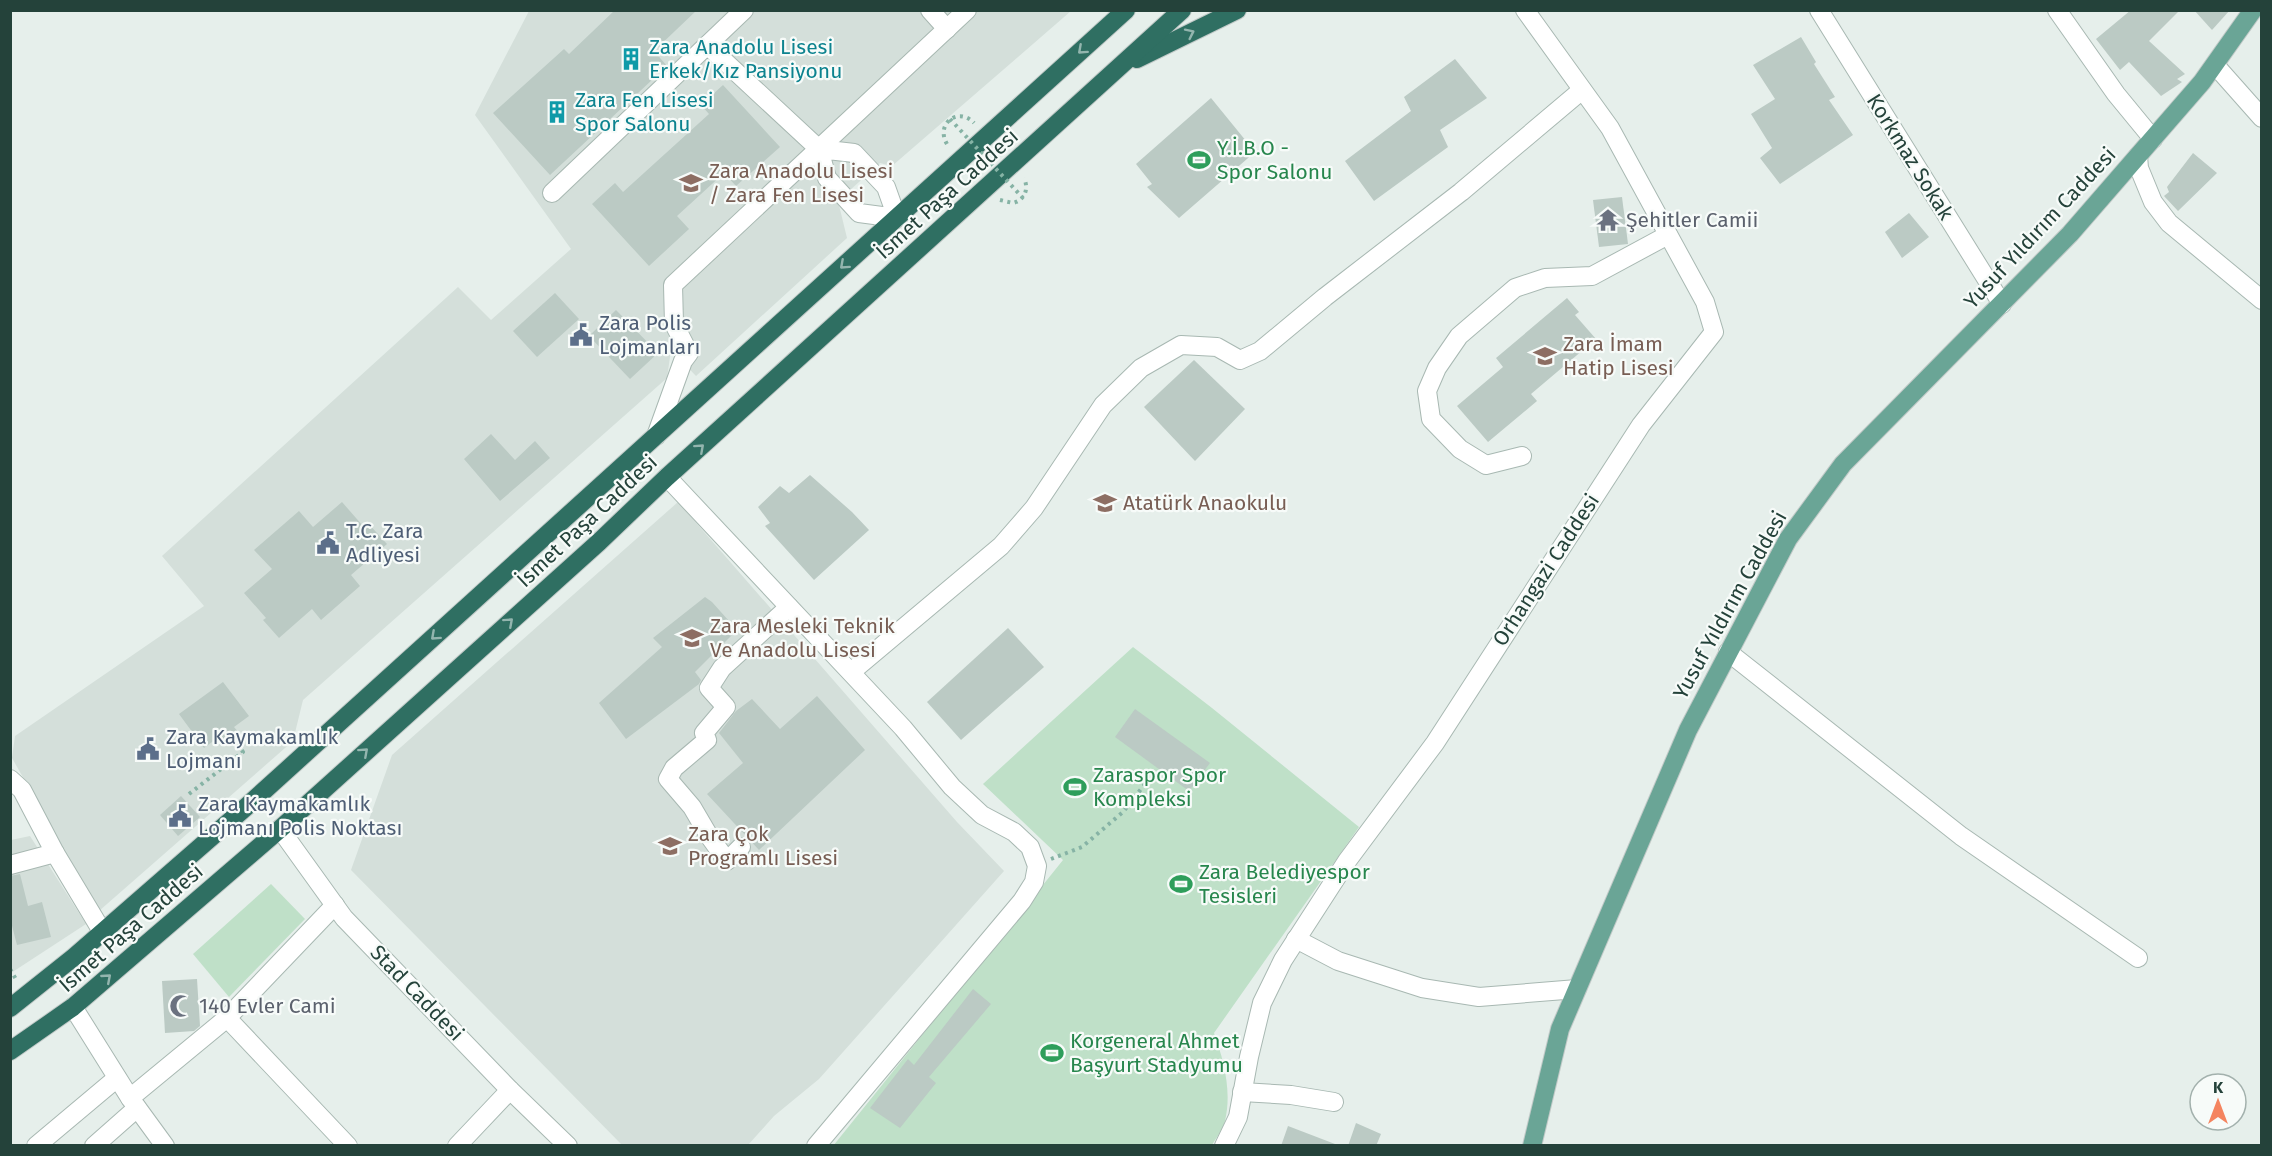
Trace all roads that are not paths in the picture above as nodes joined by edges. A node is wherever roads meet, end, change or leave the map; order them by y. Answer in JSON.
{"nodes":[{"id":1,"x":744,"y":10,"type":"edge"},
{"id":2,"x":930,"y":10,"type":"edge"},
{"id":3,"x":967,"y":10,"type":"edge"},
{"id":4,"x":1126,"y":10,"type":"edge"},
{"id":5,"x":1182,"y":10,"type":"edge"},
{"id":6,"x":1238,"y":10,"type":"edge"},
{"id":7,"x":1525,"y":10,"type":"edge"},
{"id":8,"x":1820,"y":10,"type":"edge"},
{"id":9,"x":2057,"y":10,"type":"edge"},
{"id":10,"x":2253,"y":10,"type":"edge"},
{"id":11,"x":947,"y":29,"type":"junction"},
{"id":12,"x":707,"y":45,"type":"junction"},
{"id":13,"x":2215,"y":65,"type":"junction"},
{"id":14,"x":1119,"y":68,"type":"junction"},
{"id":15,"x":1582,"y":90,"type":"junction"},
{"id":16,"x":2262,"y":118,"type":"edge"},
{"id":17,"x":2153,"y":139,"type":"junction"},
{"id":18,"x":819,"y":149,"type":"junction"},
{"id":19,"x":2138,"y":156,"type":"junction"},
{"id":20,"x":552,"y":193,"type":"dead end"},
{"id":21,"x":897,"y":218,"type":"junction"},
{"id":22,"x":1668,"y":235,"type":"junction"},
{"id":23,"x":2262,"y":300,"type":"edge"},
{"id":24,"x":2001,"y":304,"type":"junction"},
{"id":25,"x":656,"y":436,"type":"junction"},
{"id":26,"x":1522,"y":456,"type":"dead end"},
{"id":27,"x":668,"y":477,"type":"junction"},
{"id":28,"x":789,"y":607,"type":"junction"},
{"id":29,"x":1728,"y":652,"type":"junction"},
{"id":30,"x":851,"y":672,"type":"junction"},
{"id":31,"x":10,"y":779,"type":"edge"},
{"id":32,"x":280,"y":829,"type":"junction"},
{"id":33,"x":741,"y":847,"type":"dead end"},
{"id":34,"x":55,"y":853,"type":"junction"},
{"id":35,"x":10,"y":865,"type":"edge"},
{"id":36,"x":335,"y":905,"type":"junction"},
{"id":37,"x":103,"y":933,"type":"junction"},
{"id":38,"x":1296,"y":939,"type":"junction"},
{"id":39,"x":2138,"y":958,"type":"dead end"},
{"id":40,"x":1577,"y":989,"type":"junction"},
{"id":41,"x":73,"y":1007,"type":"junction"},
{"id":42,"x":10,"y":1008,"type":"edge"},
{"id":43,"x":227,"y":1018,"type":"junction"},
{"id":44,"x":10,"y":1051,"type":"edge"},
{"id":45,"x":117,"y":1078,"type":"junction"},
{"id":46,"x":510,"y":1090,"type":"junction"},
{"id":47,"x":1242,"y":1092,"type":"junction"},
{"id":48,"x":1334,"y":1102,"type":"dead end"},
{"id":49,"x":134,"y":1103,"type":"junction"},
{"id":50,"x":36,"y":1146,"type":"edge"},
{"id":51,"x":94,"y":1146,"type":"edge"},
{"id":52,"x":165,"y":1146,"type":"edge"},
{"id":53,"x":348,"y":1146,"type":"edge"},
{"id":54,"x":457,"y":1146,"type":"edge"},
{"id":55,"x":568,"y":1146,"type":"edge"},
{"id":56,"x":816,"y":1146,"type":"edge"},
{"id":57,"x":1224,"y":1146,"type":"edge"},
{"id":58,"x":1532,"y":1146,"type":"edge"}],
"edges":[{"from":1,"to":12,"type":"street"},
{"from":2,"to":11,"type":"street"},
{"from":3,"to":11,"type":"street"},
{"from":4,"to":21,"type":"highway","name":"İsmet Paşa Caddesi","one_way":true},
{"from":5,"to":14,"type":"highway","name":"İsmet Paşa Caddesi"},
{"from":14,"to":6,"type":"highway","one_way":true},
{"from":7,"to":15,"type":"street","name":"Orhangazi Caddesi"},
{"from":8,"to":24,"type":"street","name":"Korkmaz Sokak"},
{"from":9,"to":17,"type":"street"},
{"from":10,"to":13,"type":"main road","name":"Yusuf Yıldırım Caddesi"},
{"from":11,"to":18,"type":"street"},
{"from":12,"to":18,"type":"street"},
{"from":12,"to":20,"type":"street"},
{"from":13,"to":16,"type":"street"},
{"from":13,"to":17,"type":"main road","name":"Yusuf Yıldırım Caddesi"},
{"from":27,"to":14,"type":"highway","name":"İsmet Paşa Caddesi","one_way":true},
{"from":15,"to":22,"type":"street","name":"Orhangazi Caddesi"},
{"from":15,"to":30,"type":"street"},
{"from":17,"to":19,"type":"main road","name":"Yusuf Yıldırım Caddesi"},
{"from":18,"to":21,"type":"street"},
{"from":18,"to":21,"type":"street"},
{"from":18,"to":25,"type":"street"},
{"from":19,"to":23,"type":"street"},
{"from":19,"to":24,"type":"main road","name":"Yusuf Yıldırım Caddesi"},
{"from":21,"to":25,"type":"highway","name":"İsmet Paşa Caddesi","one_way":true},
{"from":22,"to":26,"type":"street"},
{"from":22,"to":38,"type":"street","name":"Orhangazi Caddesi"},
{"from":24,"to":29,"type":"main road","name":"Yusuf Yıldırım Caddesi"},
{"from":25,"to":37,"type":"highway","name":"İsmet Paşa Caddesi","one_way":true},
{"from":27,"to":28,"type":"street"},
{"from":32,"to":27,"type":"highway","name":"İsmet Paşa Caddesi","one_way":true},
{"from":28,"to":30,"type":"street"},
{"from":28,"to":33,"type":"street"},
{"from":29,"to":39,"type":"street"},
{"from":29,"to":40,"type":"main road","name":"Yusuf Yıldırım Caddesi"},
{"from":30,"to":56,"type":"street"},
{"from":31,"to":34,"type":"street"},
{"from":32,"to":36,"type":"street","name":"Stad Caddesi"},
{"from":41,"to":32,"type":"highway","name":"İsmet Paşa Caddesi","one_way":true},
{"from":34,"to":35,"type":"street"},
{"from":34,"to":37,"type":"street"},
{"from":36,"to":43,"type":"street"},
{"from":36,"to":46,"type":"street","name":"Stad Caddesi"},
{"from":37,"to":42,"type":"highway","name":"İsmet Paşa Caddesi"},
{"from":38,"to":40,"type":"street"},
{"from":38,"to":47,"type":"street","name":"Orhangazi Caddesi"},
{"from":40,"to":58,"type":"main road","name":"Yusuf Yıldırım Caddesi"},
{"from":41,"to":44,"type":"highway","name":"İsmet Paşa Caddesi"},
{"from":41,"to":45,"type":"street"},
{"from":43,"to":49,"type":"street"},
{"from":43,"to":53,"type":"street"},
{"from":45,"to":49,"type":"street"},
{"from":45,"to":50,"type":"street"},
{"from":46,"to":54,"type":"street"},
{"from":46,"to":55,"type":"street","name":"Stad Caddesi"},
{"from":47,"to":48,"type":"street"},
{"from":47,"to":57,"type":"street","name":"Orhangazi Caddesi"},
{"from":49,"to":51,"type":"street"},
{"from":49,"to":52,"type":"street"}]}
